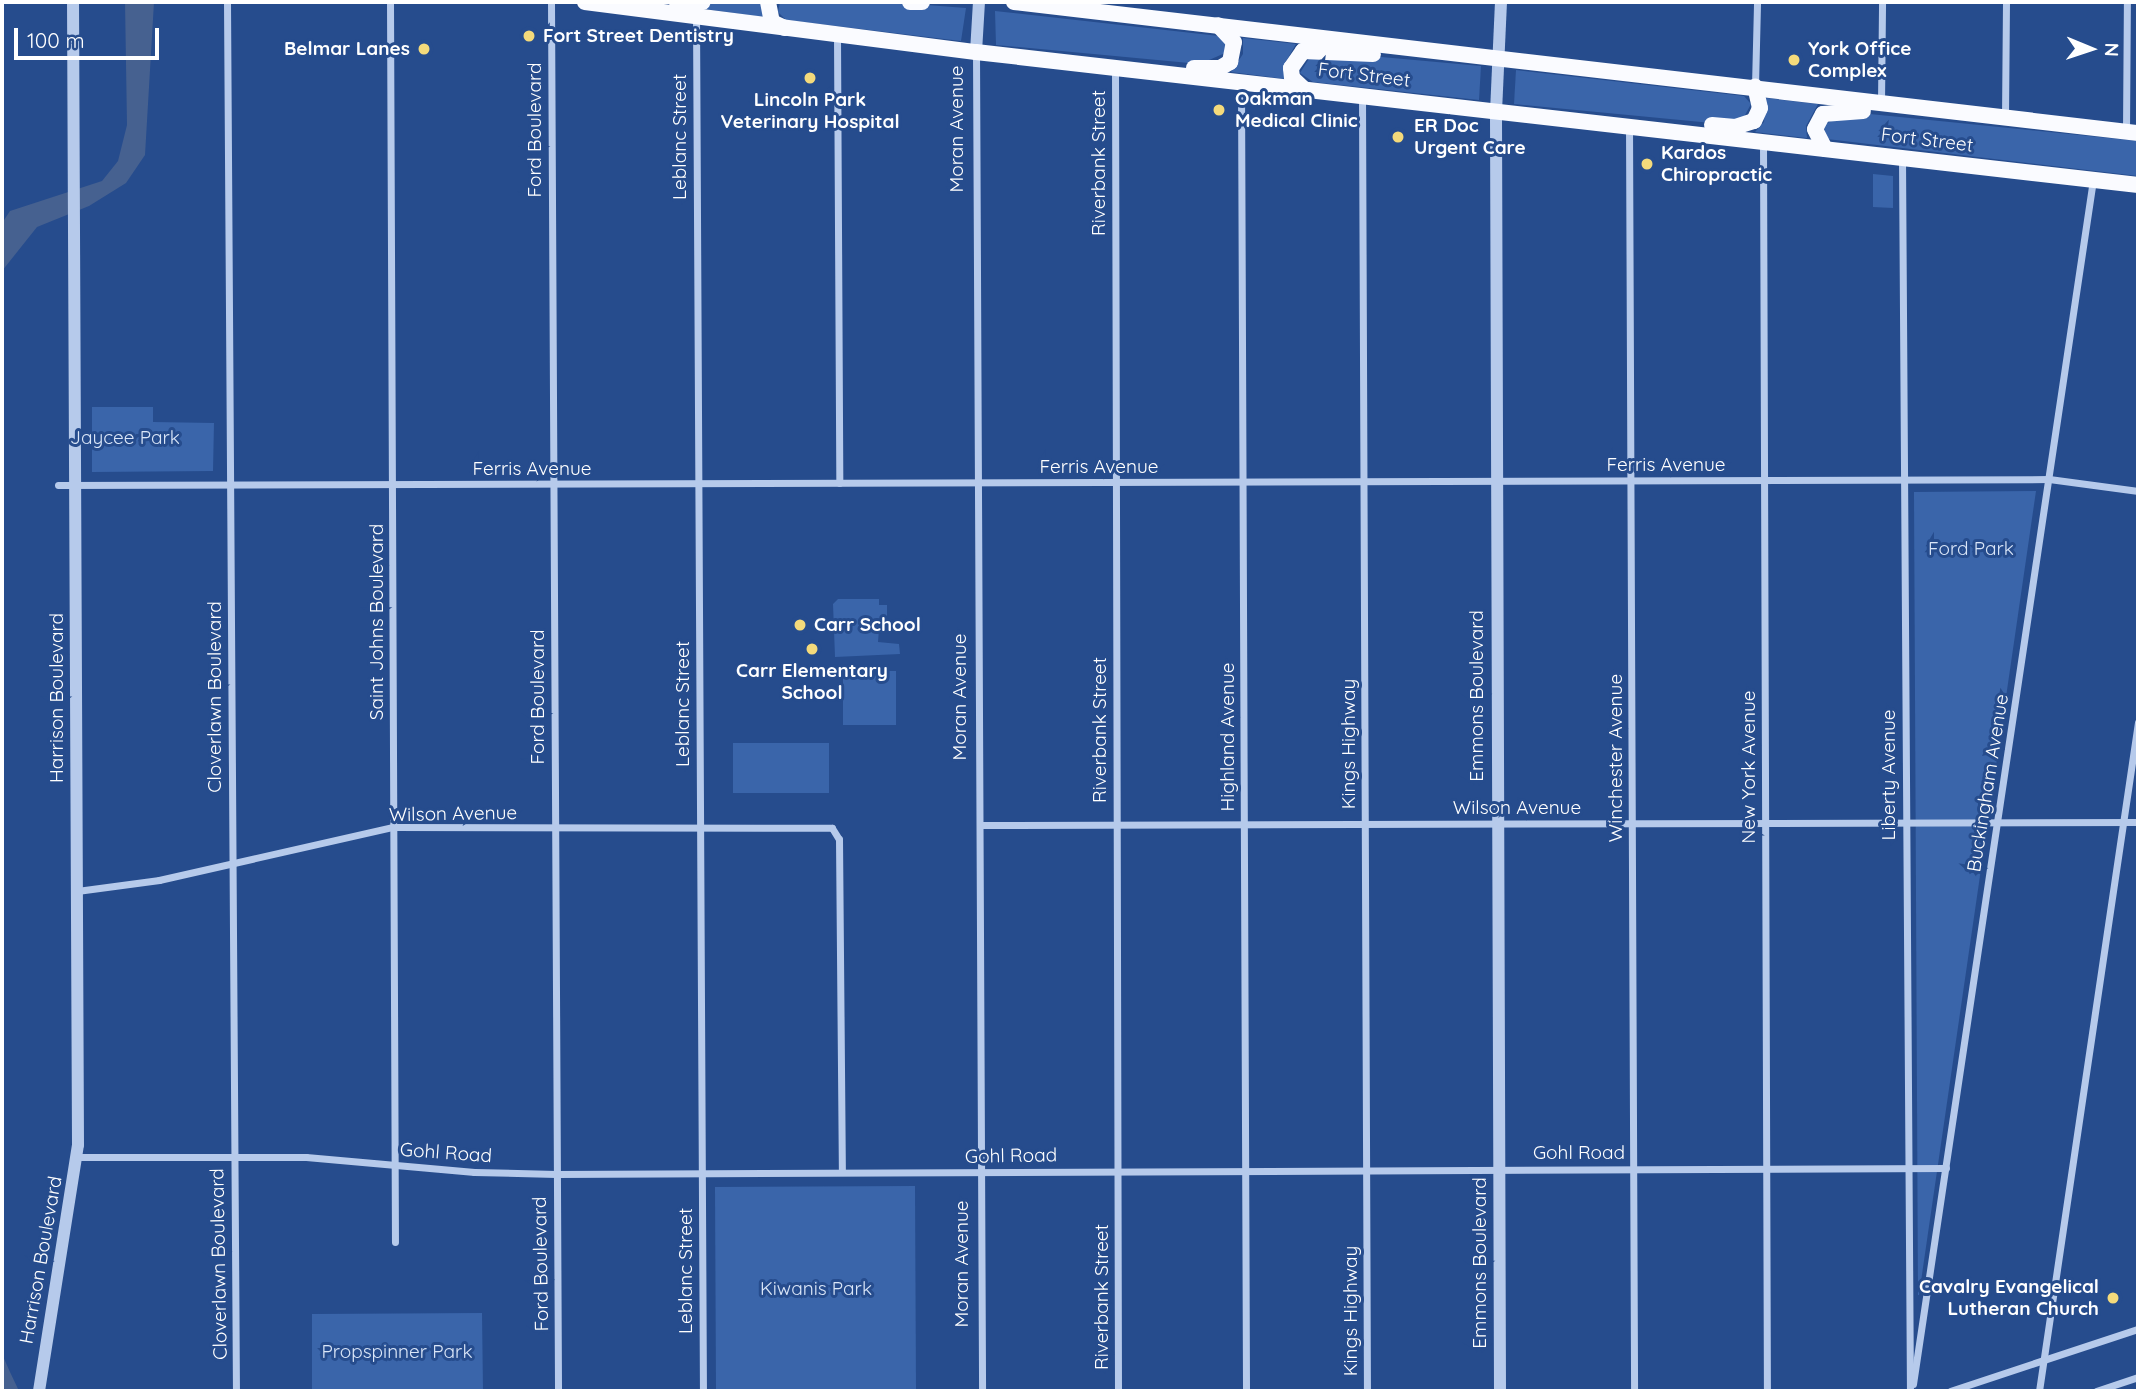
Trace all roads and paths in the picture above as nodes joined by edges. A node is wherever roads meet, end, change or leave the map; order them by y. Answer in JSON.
{"nodes":[{"id":1,"x":73,"y":2,"type":"edge"},
{"id":2,"x":227,"y":2,"type":"edge"},
{"id":3,"x":390,"y":2,"type":"edge"},
{"id":4,"x":551,"y":2,"type":"edge"},
{"id":5,"x":584,"y":2,"type":"edge"},
{"id":6,"x":643,"y":2,"type":"edge"},
{"id":7,"x":768,"y":2,"type":"edge"},
{"id":8,"x":910,"y":2,"type":"edge"},
{"id":9,"x":922,"y":2,"type":"edge"},
{"id":10,"x":979,"y":2,"type":"edge"},
{"id":11,"x":1014,"y":2,"type":"edge"},
{"id":12,"x":1501,"y":2,"type":"edge"},
{"id":13,"x":1757,"y":2,"type":"edge"},
{"id":14,"x":1882,"y":2,"type":"edge"},
{"id":15,"x":2006,"y":2,"type":"edge"},
{"id":16,"x":2127,"y":2,"type":"edge"},
{"id":17,"x":1110,"y":7,"type":"edge"},
{"id":18,"x":700,"y":9,"type":"edge"},
{"id":19,"x":786,"y":29,"type":"junction"},
{"id":20,"x":1228,"y":29,"type":"junction"},
{"id":21,"x":837,"y":35,"type":"junction"},
{"id":22,"x":1433,"y":51,"type":"junction"},
{"id":23,"x":976,"y":52,"type":"junction"},
{"id":24,"x":1497,"y":59,"type":"junction"},
{"id":25,"x":1098,"y":66,"type":"junction"},
{"id":26,"x":1115,"y":68,"type":"junction"},
{"id":27,"x":1241,"y":82,"type":"junction"},
{"id":28,"x":1755,"y":87,"type":"junction"},
{"id":29,"x":1304,"y":89,"type":"junction"},
{"id":30,"x":1362,"y":96,"type":"junction"},
{"id":31,"x":1881,"y":104,"type":"junction"},
{"id":32,"x":1496,"y":112,"type":"junction"},
{"id":33,"x":1983,"y":115,"type":"junction"},
{"id":34,"x":2005,"y":117,"type":"junction"},
{"id":35,"x":1626,"y":124,"type":"junction"},
{"id":36,"x":2132,"y":132,"type":"edge"},
{"id":37,"x":1763,"y":142,"type":"junction"},
{"id":38,"x":1825,"y":149,"type":"junction"},
{"id":39,"x":1902,"y":158,"type":"junction"},
{"id":40,"x":2093,"y":180,"type":"junction"},
{"id":41,"x":2138,"y":185,"type":"edge"},
{"id":42,"x":1904,"y":479,"type":"junction"},
{"id":43,"x":2049,"y":479,"type":"junction"},
{"id":44,"x":1496,"y":480,"type":"junction"},
{"id":45,"x":1630,"y":480,"type":"junction"},
{"id":46,"x":1363,"y":481,"type":"junction"},
{"id":47,"x":1763,"y":481,"type":"junction"},
{"id":48,"x":978,"y":482,"type":"junction"},
{"id":49,"x":1115,"y":482,"type":"junction"},
{"id":50,"x":1244,"y":482,"type":"junction"},
{"id":51,"x":392,"y":483,"type":"junction"},
{"id":52,"x":698,"y":483,"type":"junction"},
{"id":53,"x":839,"y":483,"type":"junction"},
{"id":54,"x":58,"y":485,"type":"dead end"},
{"id":55,"x":75,"y":485,"type":"junction"},
{"id":56,"x":230,"y":485,"type":"junction"},
{"id":57,"x":553,"y":485,"type":"junction"},
{"id":58,"x":2138,"y":491,"type":"edge"},
{"id":59,"x":2138,"y":722,"type":"edge"},
{"id":60,"x":1632,"y":822,"type":"junction"},
{"id":61,"x":1905,"y":822,"type":"junction"},
{"id":62,"x":2123,"y":822,"type":"junction"},
{"id":63,"x":2138,"y":822,"type":"edge"},
{"id":64,"x":1365,"y":823,"type":"junction"},
{"id":65,"x":1765,"y":823,"type":"junction"},
{"id":66,"x":1998,"y":823,"type":"junction"},
{"id":67,"x":1497,"y":824,"type":"junction"},
{"id":68,"x":979,"y":825,"type":"junction"},
{"id":69,"x":1116,"y":825,"type":"junction"},
{"id":70,"x":1244,"y":825,"type":"junction"},
{"id":71,"x":393,"y":827,"type":"junction"},
{"id":72,"x":700,"y":827,"type":"junction"},
{"id":73,"x":555,"y":828,"type":"junction"},
{"id":74,"x":231,"y":861,"type":"junction"},
{"id":75,"x":77,"y":891,"type":"junction"},
{"id":76,"x":78,"y":1157,"type":"junction"},
{"id":77,"x":234,"y":1157,"type":"junction"},
{"id":78,"x":395,"y":1165,"type":"junction"},
{"id":79,"x":1633,"y":1168,"type":"junction"},
{"id":80,"x":1766,"y":1168,"type":"junction"},
{"id":81,"x":1907,"y":1168,"type":"junction"},
{"id":82,"x":1946,"y":1168,"type":"junction"},
{"id":83,"x":1366,"y":1169,"type":"junction"},
{"id":84,"x":1499,"y":1169,"type":"junction"},
{"id":85,"x":1246,"y":1170,"type":"junction"},
{"id":86,"x":842,"y":1171,"type":"junction"},
{"id":87,"x":981,"y":1171,"type":"junction"},
{"id":88,"x":1118,"y":1171,"type":"junction"},
{"id":89,"x":701,"y":1172,"type":"junction"},
{"id":90,"x":556,"y":1174,"type":"junction"},
{"id":91,"x":395,"y":1242,"type":"dead end"},
{"id":92,"x":2138,"y":1329,"type":"edge"},
{"id":93,"x":2043,"y":1360,"type":"junction"},
{"id":94,"x":2138,"y":1377,"type":"edge"},
{"id":95,"x":39,"y":1391,"type":"edge"},
{"id":96,"x":236,"y":1391,"type":"edge"},
{"id":97,"x":558,"y":1391,"type":"edge"},
{"id":98,"x":703,"y":1391,"type":"edge"},
{"id":99,"x":982,"y":1391,"type":"edge"},
{"id":100,"x":1118,"y":1391,"type":"edge"},
{"id":101,"x":1247,"y":1391,"type":"edge"},
{"id":102,"x":1367,"y":1391,"type":"edge"},
{"id":103,"x":1500,"y":1391,"type":"edge"},
{"id":104,"x":1634,"y":1391,"type":"edge"},
{"id":105,"x":1767,"y":1391,"type":"edge"},
{"id":106,"x":1911,"y":1391,"type":"edge"},
{"id":107,"x":1950,"y":1391,"type":"edge"},
{"id":108,"x":2039,"y":1391,"type":"edge"},
{"id":109,"x":2096,"y":1391,"type":"edge"}],
"edges":[{"from":1,"to":55,"type":"street","name":"Harrison Boulevard"},
{"from":2,"to":56,"type":"street","name":"Cloverlawn Boulevard"},
{"from":3,"to":51,"type":"street","name":"Saint Johns Boulevard"},
{"from":4,"to":57,"type":"street","name":"Ford Boulevard"},
{"from":5,"to":18,"type":"main road","name":"Fort Street"},
{"from":6,"to":18,"type":"main road"},
{"from":7,"to":19,"type":"main road"},
{"from":8,"to":9,"type":"main road"},
{"from":10,"to":23,"type":"street","name":"Moran Avenue"},
{"from":11,"to":17,"type":"main road","name":"Fort Street"},
{"from":12,"to":24,"type":"street","name":"Emmons Boulevard"},
{"from":13,"to":28,"type":"street"},
{"from":14,"to":31,"type":"street"},
{"from":15,"to":34,"type":"street"},
{"from":16,"to":36,"type":"street"},
{"from":17,"to":20,"type":"main road","name":"Fort Street"},
{"from":18,"to":19,"type":"main road","name":"Fort Street"},
{"from":18,"to":52,"type":"street","name":"Leblanc Street"},
{"from":19,"to":21,"type":"main road","name":"Fort Street"},
{"from":20,"to":22,"type":"main road","name":"Fort Street"},
{"from":20,"to":25,"type":"main road"},
{"from":21,"to":23,"type":"main road","name":"Fort Street"},
{"from":21,"to":53,"type":"street"},
{"from":22,"to":24,"type":"main road","name":"Fort Street"},
{"from":22,"to":29,"type":"main road"},
{"from":23,"to":25,"type":"main road","name":"Fort Street"},
{"from":23,"to":48,"type":"street","name":"Moran Avenue"},
{"from":24,"to":28,"type":"main road","name":"Fort Street"},
{"from":24,"to":32,"type":"street","name":"Emmons Boulevard"},
{"from":25,"to":26,"type":"main road","name":"Fort Street"},
{"from":26,"to":27,"type":"main road","name":"Fort Street"},
{"from":26,"to":49,"type":"street","name":"Riverbank Street"},
{"from":27,"to":29,"type":"main road","name":"Fort Street"},
{"from":27,"to":50,"type":"street","name":"Highland Avenue"},
{"from":28,"to":31,"type":"main road","name":"Fort Street"},
{"from":28,"to":35,"type":"main road"},
{"from":29,"to":30,"type":"main road","name":"Fort Street"},
{"from":30,"to":32,"type":"main road","name":"Fort Street"},
{"from":30,"to":46,"type":"street","name":"Kings Highway"},
{"from":31,"to":33,"type":"main road","name":"Fort Street"},
{"from":32,"to":35,"type":"main road","name":"Fort Street"},
{"from":32,"to":44,"type":"street","name":"Emmons Boulevard"},
{"from":33,"to":34,"type":"main road","name":"Fort Street"},
{"from":33,"to":38,"type":"main road"},
{"from":34,"to":36,"type":"main road","name":"Fort Street"},
{"from":35,"to":37,"type":"main road","name":"Fort Street"},
{"from":35,"to":45,"type":"street","name":"Winchester Avenue"},
{"from":37,"to":38,"type":"main road","name":"Fort Street"},
{"from":37,"to":47,"type":"street","name":"New York Avenue"},
{"from":38,"to":39,"type":"main road","name":"Fort Street"},
{"from":39,"to":40,"type":"main road","name":"Fort Street"},
{"from":39,"to":42,"type":"street","name":"Liberty Avenue"},
{"from":40,"to":41,"type":"main road","name":"Fort Street"},
{"from":40,"to":43,"type":"street","name":"Buckingham Avenue"},
{"from":42,"to":43,"type":"street","name":"Ferris Avenue"},
{"from":42,"to":47,"type":"street","name":"Ferris Avenue"},
{"from":42,"to":61,"type":"street","name":"Liberty Avenue"},
{"from":43,"to":58,"type":"street","name":"Ferris Avenue"},
{"from":43,"to":66,"type":"street","name":"Buckingham Avenue"},
{"from":44,"to":45,"type":"street","name":"Ferris Avenue"},
{"from":44,"to":46,"type":"street","name":"Ferris Avenue"},
{"from":44,"to":67,"type":"street","name":"Emmons Boulevard"},
{"from":45,"to":47,"type":"street","name":"Ferris Avenue"},
{"from":45,"to":60,"type":"street","name":"Winchester Avenue"},
{"from":46,"to":50,"type":"street","name":"Ferris Avenue"},
{"from":46,"to":64,"type":"street","name":"Kings Highway"},
{"from":47,"to":65,"type":"street","name":"New York Avenue"},
{"from":48,"to":49,"type":"street","name":"Ferris Avenue"},
{"from":48,"to":53,"type":"street","name":"Ferris Avenue"},
{"from":48,"to":68,"type":"street","name":"Moran Avenue"},
{"from":49,"to":50,"type":"street","name":"Ferris Avenue"},
{"from":49,"to":69,"type":"street","name":"Riverbank Street"},
{"from":50,"to":70,"type":"street","name":"Highland Avenue"},
{"from":51,"to":56,"type":"street","name":"Ferris Avenue"},
{"from":51,"to":57,"type":"street","name":"Ferris Avenue"},
{"from":51,"to":71,"type":"street","name":"Saint Johns Boulevard"},
{"from":52,"to":53,"type":"street","name":"Ferris Avenue"},
{"from":52,"to":57,"type":"street","name":"Ferris Avenue"},
{"from":52,"to":72,"type":"street","name":"Leblanc Street"},
{"from":54,"to":55,"type":"street","name":"Ferris Avenue"},
{"from":55,"to":56,"type":"street","name":"Ferris Avenue"},
{"from":55,"to":75,"type":"street","name":"Harrison Boulevard"},
{"from":56,"to":74,"type":"street","name":"Cloverlawn Boulevard"},
{"from":57,"to":73,"type":"street","name":"Ford Boulevard"},
{"from":59,"to":62,"type":"street"},
{"from":60,"to":65,"type":"street","name":"Wilson Avenue"},
{"from":60,"to":67,"type":"street","name":"Wilson Avenue"},
{"from":60,"to":79,"type":"street","name":"Winchester Avenue"},
{"from":61,"to":65,"type":"street","name":"Wilson Avenue"},
{"from":61,"to":66,"type":"street","name":"Wilson Avenue"},
{"from":61,"to":81,"type":"street","name":"Liberty Avenue"},
{"from":62,"to":63,"type":"street","name":"Wilson Avenue"},
{"from":62,"to":66,"type":"street","name":"Wilson Avenue"},
{"from":62,"to":93,"type":"street"},
{"from":64,"to":67,"type":"street","name":"Wilson Avenue"},
{"from":64,"to":70,"type":"street","name":"Wilson Avenue"},
{"from":64,"to":83,"type":"street","name":"Kings Highway"},
{"from":65,"to":80,"type":"street","name":"New York Avenue"},
{"from":66,"to":82,"type":"street","name":"Buckingham Avenue"},
{"from":67,"to":84,"type":"street","name":"Emmons Boulevard"},
{"from":68,"to":69,"type":"street","name":"Wilson Avenue"},
{"from":68,"to":87,"type":"street","name":"Moran Avenue"},
{"from":69,"to":70,"type":"street","name":"Wilson Avenue"},
{"from":69,"to":88,"type":"street","name":"Riverbank Street"},
{"from":70,"to":85,"type":"street","name":"Highland Avenue"},
{"from":71,"to":73,"type":"street","name":"Wilson Avenue"},
{"from":71,"to":74,"type":"street","name":"Wilson Avenue"},
{"from":71,"to":78,"type":"street","name":"Saint Johns Boulevard"},
{"from":72,"to":73,"type":"street","name":"Wilson Avenue"},
{"from":72,"to":86,"type":"street","name":"Wilson Avenue"},
{"from":72,"to":89,"type":"street","name":"Leblanc Street"},
{"from":73,"to":90,"type":"street","name":"Ford Boulevard"},
{"from":74,"to":75,"type":"street","name":"Wilson Avenue"},
{"from":74,"to":77,"type":"street","name":"Cloverlawn Boulevard"},
{"from":75,"to":76,"type":"street","name":"Harrison Boulevard"},
{"from":76,"to":77,"type":"street","name":"Gohl Road"},
{"from":76,"to":95,"type":"street","name":"Harrison Boulevard"},
{"from":77,"to":78,"type":"street","name":"Gohl Road"},
{"from":77,"to":96,"type":"street","name":"Cloverlawn Boulevard"},
{"from":78,"to":90,"type":"street","name":"Gohl Road"},
{"from":78,"to":91,"type":"street","name":"Saint Johns Boulevard"},
{"from":79,"to":80,"type":"street","name":"Gohl Road"},
{"from":79,"to":84,"type":"street","name":"Gohl Road"},
{"from":79,"to":104,"type":"street","name":"Winchester Avenue"},
{"from":80,"to":81,"type":"street","name":"Gohl Road"},
{"from":80,"to":105,"type":"street","name":"New York Avenue"},
{"from":81,"to":82,"type":"street","name":"Gohl Road"},
{"from":81,"to":106,"type":"street","name":"Liberty Avenue"},
{"from":82,"to":106,"type":"street","name":"Buckingham Avenue"},
{"from":83,"to":84,"type":"street","name":"Gohl Road"},
{"from":83,"to":85,"type":"street","name":"Gohl Road"},
{"from":83,"to":102,"type":"street","name":"Kings Highway"},
{"from":84,"to":103,"type":"street","name":"Emmons Boulevard"},
{"from":85,"to":88,"type":"street","name":"Gohl Road"},
{"from":85,"to":101,"type":"street","name":"Highland Avenue"},
{"from":86,"to":87,"type":"street","name":"Gohl Road"},
{"from":86,"to":89,"type":"street","name":"Gohl Road"},
{"from":87,"to":88,"type":"street","name":"Gohl Road"},
{"from":87,"to":99,"type":"street","name":"Moran Avenue"},
{"from":88,"to":100,"type":"street","name":"Riverbank Street"},
{"from":89,"to":90,"type":"street","name":"Gohl Road"},
{"from":89,"to":98,"type":"street","name":"Leblanc Street"},
{"from":90,"to":97,"type":"street","name":"Ford Boulevard"},
{"from":92,"to":93,"type":"street"},
{"from":93,"to":107,"type":"street"},
{"from":93,"to":108,"type":"street"},
{"from":94,"to":109,"type":"street"}]}
